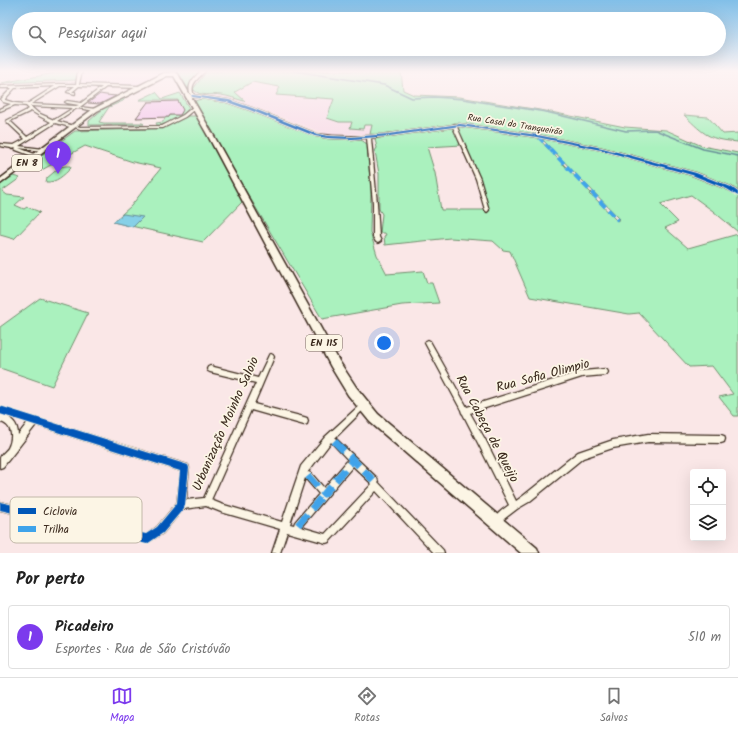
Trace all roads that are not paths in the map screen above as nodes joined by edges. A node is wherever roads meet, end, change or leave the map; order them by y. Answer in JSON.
{"nodes":[{"id":1,"x":5,"y":97,"type":"edge"},
{"id":2,"x":40,"y":97,"type":"edge"},
{"id":3,"x":92,"y":97,"type":"edge"},
{"id":4,"x":122,"y":97,"type":"edge"},
{"id":5,"x":191,"y":97,"type":"joint"},
{"id":6,"x":67,"y":102,"type":"dead end"},
{"id":7,"x":15,"y":104,"type":"junction"},
{"id":8,"x":82,"y":104,"type":"junction"},
{"id":9,"x":27,"y":105,"type":"junction"},
{"id":10,"x":75,"y":108,"type":"junction"},
{"id":11,"x":31,"y":109,"type":"junction"},
{"id":12,"x":0,"y":110,"type":"edge"},
{"id":13,"x":97,"y":110,"type":"junction"},
{"id":14,"x":197,"y":111,"type":"junction"},
{"id":15,"x":184,"y":116,"type":"junction"},
{"id":16,"x":53,"y":121,"type":"junction"},
{"id":17,"x":454,"y":125,"type":"junction"},
{"id":18,"x":75,"y":127,"type":"junction"},
{"id":19,"x":369,"y":137,"type":"junction"},
{"id":20,"x":26,"y":138,"type":"junction"},
{"id":21,"x":0,"y":145,"type":"edge"},
{"id":22,"x":12,"y":148,"type":"junction"},
{"id":23,"x":43,"y":150,"type":"junction"},
{"id":24,"x":36,"y":156,"type":"junction"},
{"id":25,"x":0,"y":182,"type":"edge"},
{"id":26,"x":738,"y":194,"type":"edge"},
{"id":27,"x":487,"y":210,"type":"dead end"},
{"id":28,"x":378,"y":240,"type":"dead end"},
{"id":29,"x":428,"y":343,"type":"dead end"},
{"id":30,"x":271,"y":357,"type":"dead end"},
{"id":31,"x":210,"y":369,"type":"dead end"},
{"id":32,"x":605,"y":372,"type":"dead end"},
{"id":33,"x":260,"y":381,"type":"junction"},
{"id":34,"x":249,"y":406,"type":"junction"},
{"id":35,"x":363,"y":406,"type":"junction"},
{"id":36,"x":0,"y":410,"type":"edge"},
{"id":37,"x":464,"y":411,"type":"junction"},
{"id":38,"x":4,"y":416,"type":"edge"},
{"id":39,"x":34,"y":421,"type":"junction"},
{"id":40,"x":304,"y":421,"type":"dead end"},
{"id":41,"x":720,"y":439,"type":"dead end"},
{"id":42,"x":334,"y":441,"type":"dead end"},
{"id":43,"x":8,"y":454,"type":"junction"},
{"id":44,"x":353,"y":460,"type":"junction"},
{"id":45,"x":0,"y":464,"type":"edge"},
{"id":46,"x":308,"y":476,"type":"dead end"},
{"id":47,"x":374,"y":481,"type":"dead end"},
{"id":48,"x":324,"y":494,"type":"junction"},
{"id":49,"x":206,"y":502,"type":"junction"},
{"id":50,"x":181,"y":505,"type":"junction"},
{"id":51,"x":0,"y":506,"type":"edge"},
{"id":52,"x":514,"y":506,"type":"junction"},
{"id":53,"x":10,"y":508,"type":"edge"},
{"id":54,"x":498,"y":522,"type":"junction"},
{"id":55,"x":298,"y":524,"type":"dead end"},
{"id":56,"x":285,"y":526,"type":"junction"},
{"id":57,"x":142,"y":538,"type":"edge"},
{"id":58,"x":276,"y":553,"type":"edge"},
{"id":59,"x":440,"y":553,"type":"edge"},
{"id":60,"x":532,"y":553,"type":"edge"}],
"edges":[{"from":1,"to":7,"type":"street"},
{"from":2,"to":9,"type":"street"},
{"from":3,"to":8,"type":"street"},
{"from":4,"to":13,"type":"main road","number":"EN 8"},
{"from":5,"to":14,"type":"main road","number":"EN 115"},
{"from":5,"to":19,"type":"street","name":"Rua Casal do Tranqueirão"},
{"from":6,"to":8,"type":"street"},
{"from":7,"to":9,"type":"street"},
{"from":7,"to":12,"type":"street"},
{"from":8,"to":10,"type":"street"},
{"from":9,"to":10,"type":"street"},
{"from":9,"to":11,"type":"street"},
{"from":10,"to":13,"type":"street"},
{"from":10,"to":16,"type":"street"},
{"from":11,"to":16,"type":"street"},
{"from":11,"to":20,"type":"street"},
{"from":13,"to":18,"type":"main road","number":"EN 8"},
{"from":14,"to":15,"type":"street"},
{"from":14,"to":15,"type":"street"},
{"from":14,"to":35,"type":"main road","number":"EN 115"},
{"from":15,"to":18,"type":"street"},
{"from":16,"to":18,"type":"street"},
{"from":16,"to":20,"type":"street"},
{"from":17,"to":19,"type":"street","name":"Rua Casal do Tranqueirão"},
{"from":17,"to":26,"type":"street","name":"Rua Casal do Tranqueirão"},
{"from":17,"to":27,"type":"street"},
{"from":18,"to":23,"type":"main road","number":"EN 8"},
{"from":19,"to":28,"type":"street"},
{"from":20,"to":22,"type":"street"},
{"from":21,"to":22,"type":"street"},
{"from":22,"to":23,"type":"street"},
{"from":22,"to":24,"type":"street"},
{"from":23,"to":24,"type":"main road","number":"EN 8"},
{"from":24,"to":25,"type":"main road","number":"EN 8"},
{"from":29,"to":37,"type":"street","name":"Rua Cabeça de Queijo"},
{"from":30,"to":33,"type":"street","name":"Urbanização Moinho Saloio"},
{"from":31,"to":33,"type":"street"},
{"from":32,"to":37,"type":"street","name":"Rua Sofia Olimpio"},
{"from":33,"to":34,"type":"street","name":"Urbanização Moinho Saloio"},
{"from":34,"to":40,"type":"street"},
{"from":34,"to":49,"type":"street","name":"Urbanização Moinho Saloio"},
{"from":35,"to":54,"type":"main road","number":"EN 115"},
{"from":35,"to":56,"type":"street"},
{"from":36,"to":38,"type":"street"},
{"from":37,"to":52,"type":"street","name":"Rua Cabeça de Queijo"},
{"from":38,"to":39,"type":"street"},
{"from":38,"to":43,"type":"street"},
{"from":39,"to":43,"type":"street"},
{"from":39,"to":50,"type":"street"},
{"from":41,"to":52,"type":"street"},
{"from":42,"to":44,"type":"street"},
{"from":43,"to":45,"type":"street"},
{"from":44,"to":47,"type":"street"},
{"from":44,"to":48,"type":"street"},
{"from":46,"to":48,"type":"street"},
{"from":48,"to":55,"type":"street"},
{"from":49,"to":50,"type":"street","name":"Urbanização Moinho Saloio"},
{"from":49,"to":56,"type":"street","name":"Urbanização Moinho Saloio"},
{"from":50,"to":57,"type":"street"},
{"from":51,"to":53,"type":"street"},
{"from":52,"to":54,"type":"street"},
{"from":54,"to":60,"type":"main road","number":"EN 115"},
{"from":56,"to":58,"type":"street"},
{"from":56,"to":59,"type":"street","name":"Urbanização Moinho Saloio"}]}
